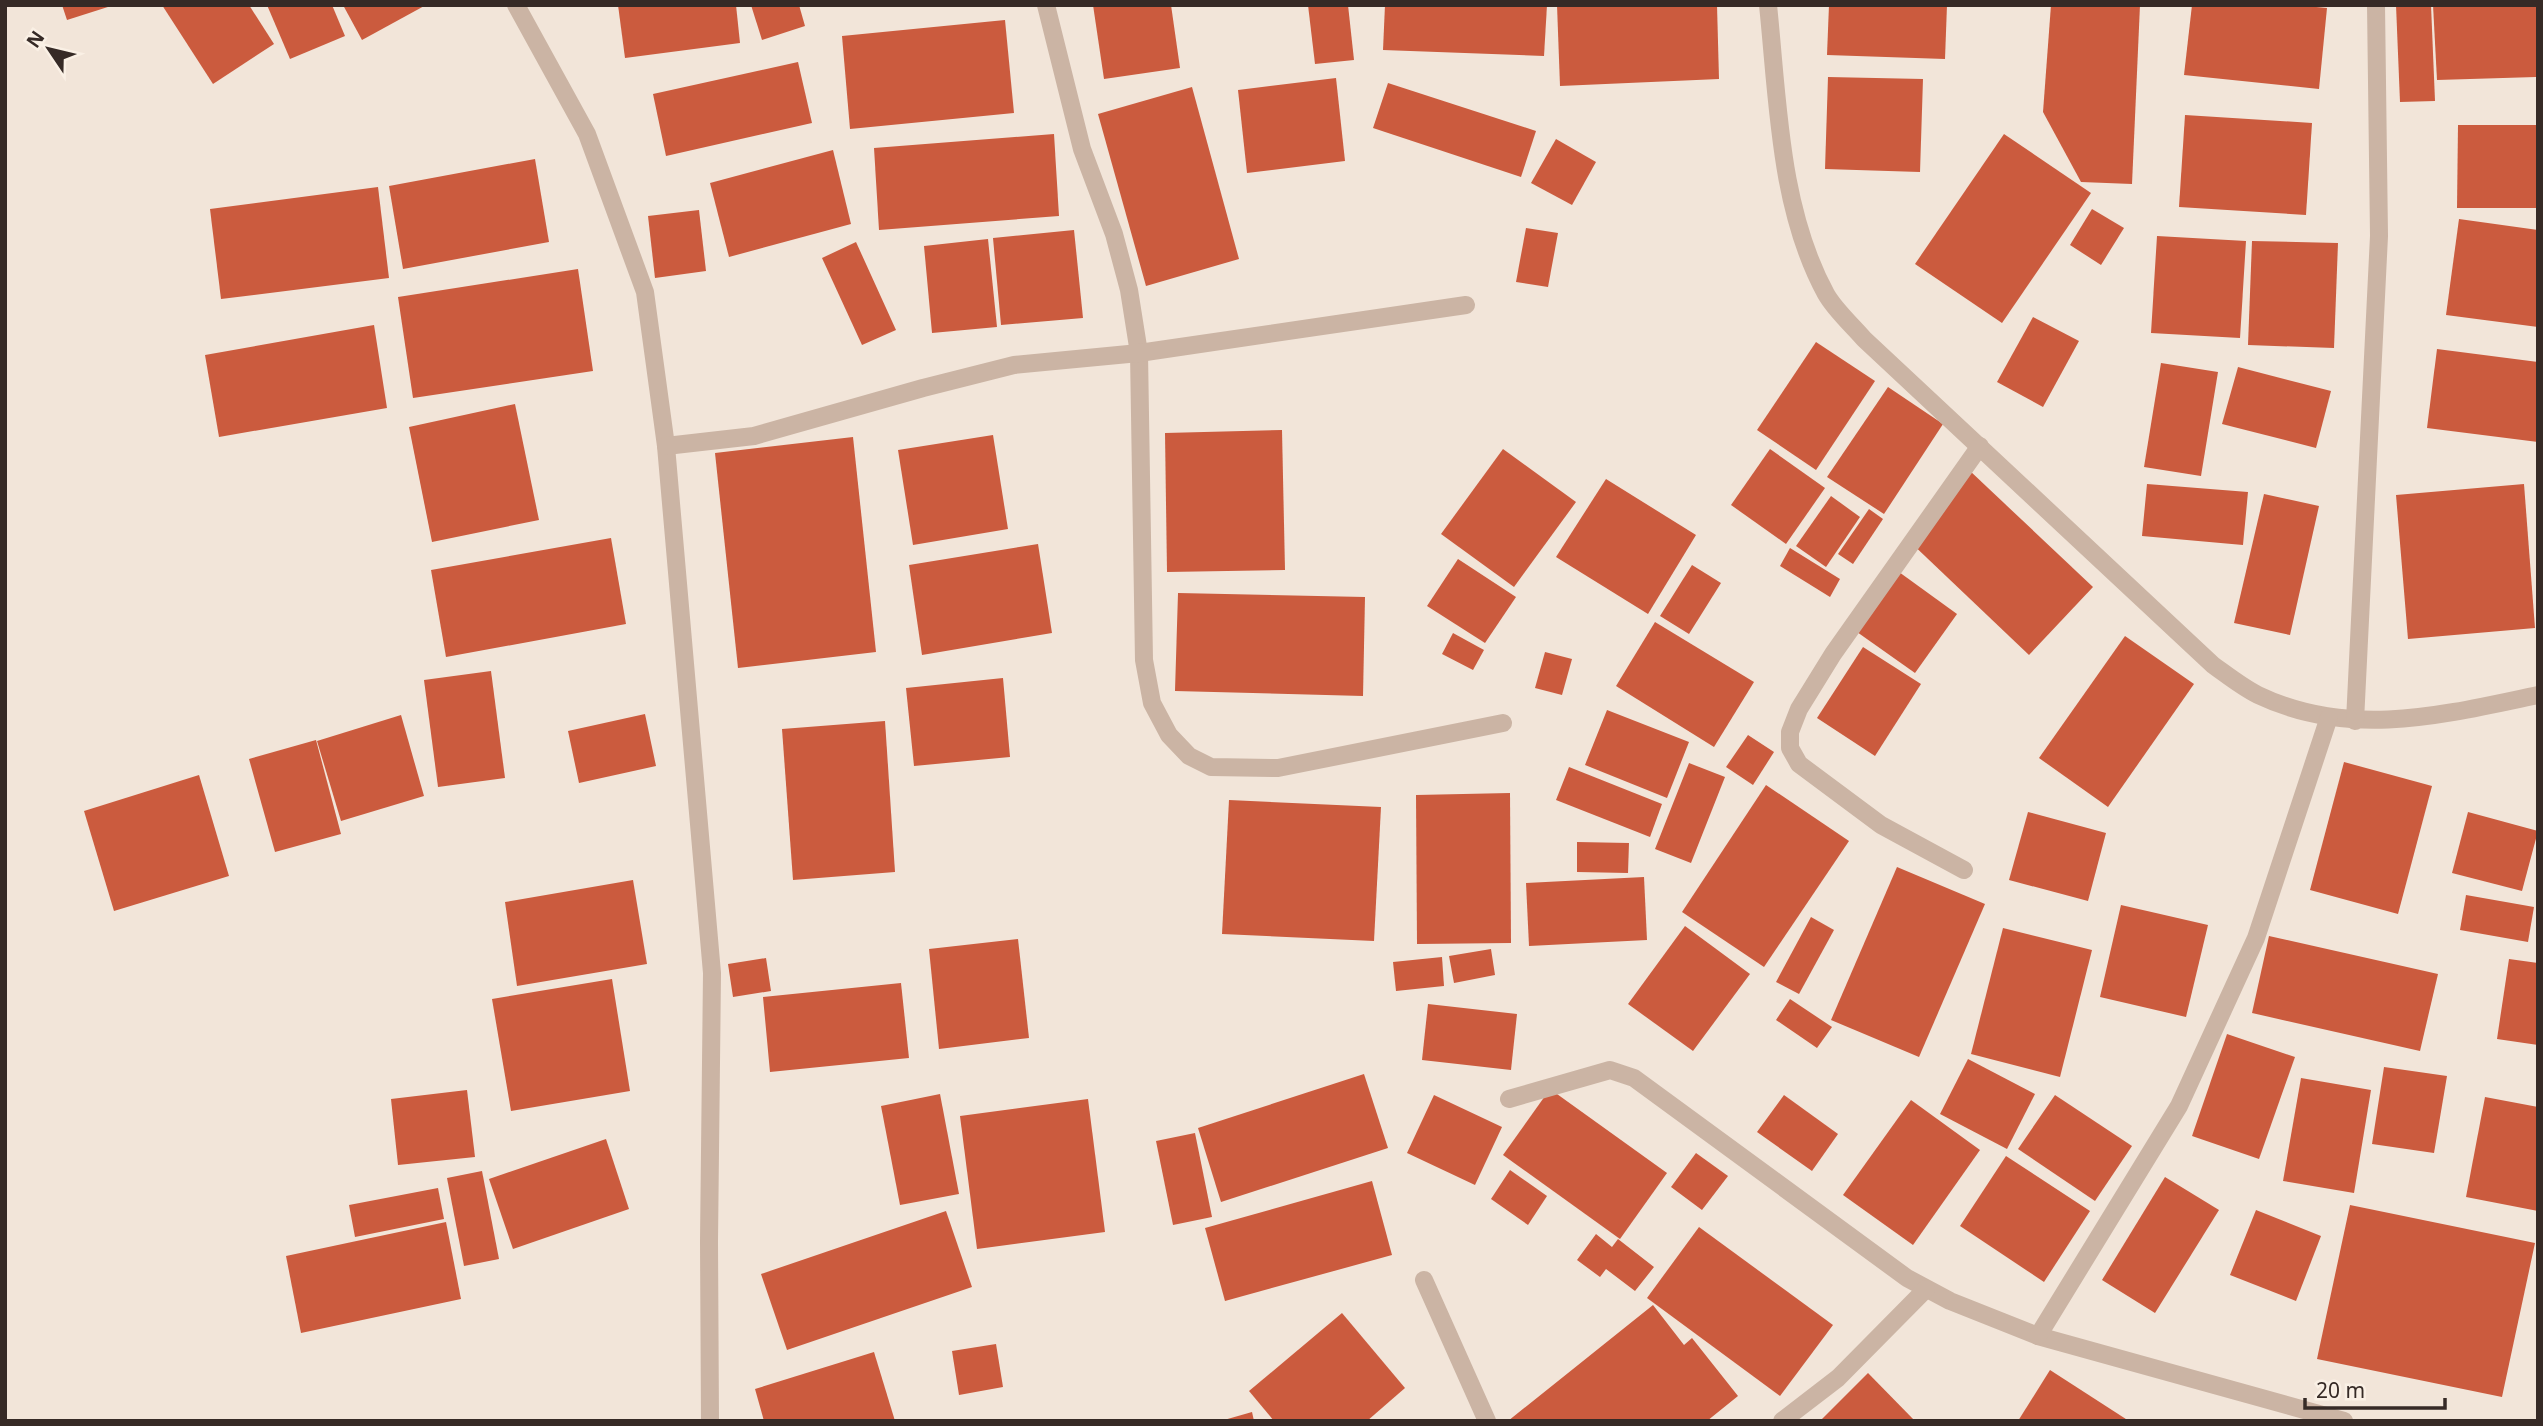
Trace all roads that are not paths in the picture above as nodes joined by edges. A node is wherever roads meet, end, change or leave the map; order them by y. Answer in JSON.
{"nodes":[{"id":1,"x":516,"y":5,"type":"edge"},
{"id":2,"x":1046,"y":5,"type":"edge"},
{"id":3,"x":1768,"y":5,"type":"edge"},
{"id":4,"x":2376,"y":5,"type":"edge"},
{"id":5,"x":1466,"y":305,"type":"dead end"},
{"id":6,"x":1139,"y":353,"type":"junction"},
{"id":7,"x":666,"y":446,"type":"junction"},
{"id":8,"x":1980,"y":446,"type":"junction"},
{"id":9,"x":2538,"y":695,"type":"edge"},
{"id":10,"x":2329,"y":717,"type":"junction"},
{"id":11,"x":2355,"y":721,"type":"junction"},
{"id":12,"x":1503,"y":723,"type":"dead end"},
{"id":13,"x":1964,"y":870,"type":"dead end"},
{"id":14,"x":1509,"y":1099,"type":"dead end"},
{"id":15,"x":1424,"y":1280,"type":"dead end"},
{"id":16,"x":1926,"y":1289,"type":"junction"},
{"id":17,"x":2038,"y":1336,"type":"junction"},
{"id":18,"x":710,"y":1421,"type":"edge"},
{"id":19,"x":1487,"y":1421,"type":"edge"},
{"id":20,"x":1783,"y":1421,"type":"edge"},
{"id":21,"x":2344,"y":1421,"type":"edge"}],
"edges":[{"from":1,"to":7,"type":"street"},
{"from":2,"to":6,"type":"street"},
{"from":3,"to":8,"type":"street"},
{"from":4,"to":11,"type":"street"},
{"from":5,"to":6,"type":"street"},
{"from":6,"to":7,"type":"street"},
{"from":6,"to":12,"type":"street"},
{"from":7,"to":18,"type":"street"},
{"from":8,"to":10,"type":"street"},
{"from":8,"to":13,"type":"street"},
{"from":9,"to":11,"type":"street"},
{"from":10,"to":11,"type":"street"},
{"from":10,"to":17,"type":"street"},
{"from":14,"to":16,"type":"street"},
{"from":15,"to":19,"type":"street"},
{"from":16,"to":17,"type":"street"},
{"from":16,"to":20,"type":"street"},
{"from":17,"to":21,"type":"street"}]}
